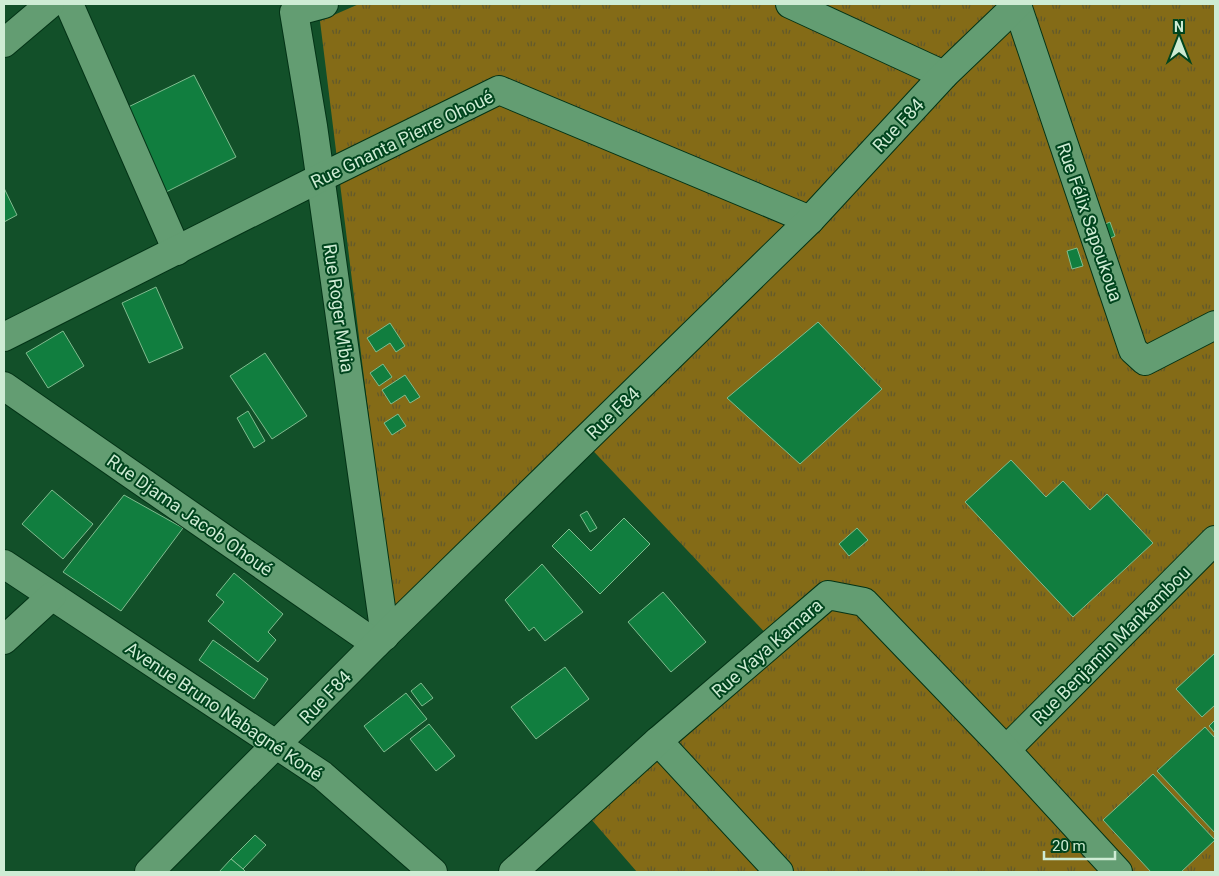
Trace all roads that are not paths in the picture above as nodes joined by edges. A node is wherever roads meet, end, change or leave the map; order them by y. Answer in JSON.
{"nodes":[{"id":1,"x":50,"y":4,"type":"edge"},
{"id":2,"x":69,"y":4,"type":"edge"},
{"id":3,"x":324,"y":4,"type":"edge"},
{"id":4,"x":790,"y":4,"type":"edge"},
{"id":5,"x":1018,"y":4,"type":"edge"},
{"id":6,"x":4,"y":43,"type":"edge"},
{"id":7,"x":944,"y":75,"type":"junction"},
{"id":8,"x":320,"y":178,"type":"junction"},
{"id":9,"x":810,"y":220,"type":"junction"},
{"id":10,"x":177,"y":251,"type":"junction"},
{"id":11,"x":1215,"y":325,"type":"edge"},
{"id":12,"x":4,"y":337,"type":"edge"},
{"id":13,"x":4,"y":386,"type":"edge"},
{"id":14,"x":1215,"y":540,"type":"edge"},
{"id":15,"x":4,"y":564,"type":"edge"},
{"id":16,"x":52,"y":596,"type":"junction"},
{"id":17,"x":4,"y":640,"type":"edge"},
{"id":18,"x":381,"y":640,"type":"junction"},
{"id":19,"x":658,"y":741,"type":"junction"},
{"id":20,"x":278,"y":745,"type":"junction"},
{"id":21,"x":1006,"y":750,"type":"junction"},
{"id":22,"x":149,"y":872,"type":"edge"},
{"id":23,"x":433,"y":872,"type":"edge"},
{"id":24,"x":513,"y":872,"type":"edge"},
{"id":25,"x":779,"y":872,"type":"edge"},
{"id":26,"x":1118,"y":872,"type":"edge"}],
"edges":[{"from":1,"to":6,"type":"street"},
{"from":2,"to":10,"type":"street"},
{"from":3,"to":8,"type":"street","name":"Rue Roger M'bia"},
{"from":4,"to":7,"type":"street"},
{"from":5,"to":7,"type":"street","name":"Rue F84"},
{"from":5,"to":11,"type":"street","name":"Rue Félix Sapoukoua"},
{"from":7,"to":9,"type":"street","name":"Rue F84"},
{"from":8,"to":9,"type":"street","name":"Rue Gnanta Pierre Ohoué"},
{"from":8,"to":10,"type":"street","name":"Rue Gnanta Pierre Ohoué"},
{"from":8,"to":18,"type":"street","name":"Rue Roger M'bia"},
{"from":9,"to":18,"type":"street","name":"Rue F84"},
{"from":10,"to":12,"type":"street","name":"Rue Gnanta Pierre Ohoué"},
{"from":13,"to":18,"type":"street","name":"Rue Djama Jacob Ohoué"},
{"from":14,"to":21,"type":"street","name":"Rue Benjamin Mankambou"},
{"from":15,"to":16,"type":"street","name":"Avenue Bruno Nabagné Koné"},
{"from":16,"to":17,"type":"street"},
{"from":16,"to":20,"type":"street","name":"Avenue Bruno Nabagné Koné"},
{"from":18,"to":20,"type":"street","name":"Rue F84"},
{"from":19,"to":21,"type":"street","name":"Rue Yaya Kamara"},
{"from":19,"to":24,"type":"street","name":"Rue Yaya Kamara"},
{"from":19,"to":25,"type":"street"},
{"from":20,"to":22,"type":"street","name":"Rue F84"},
{"from":20,"to":23,"type":"street","name":"Avenue Bruno Nabagné Koné"},
{"from":21,"to":26,"type":"street","name":"Rue Yaya Kamara"}]}
